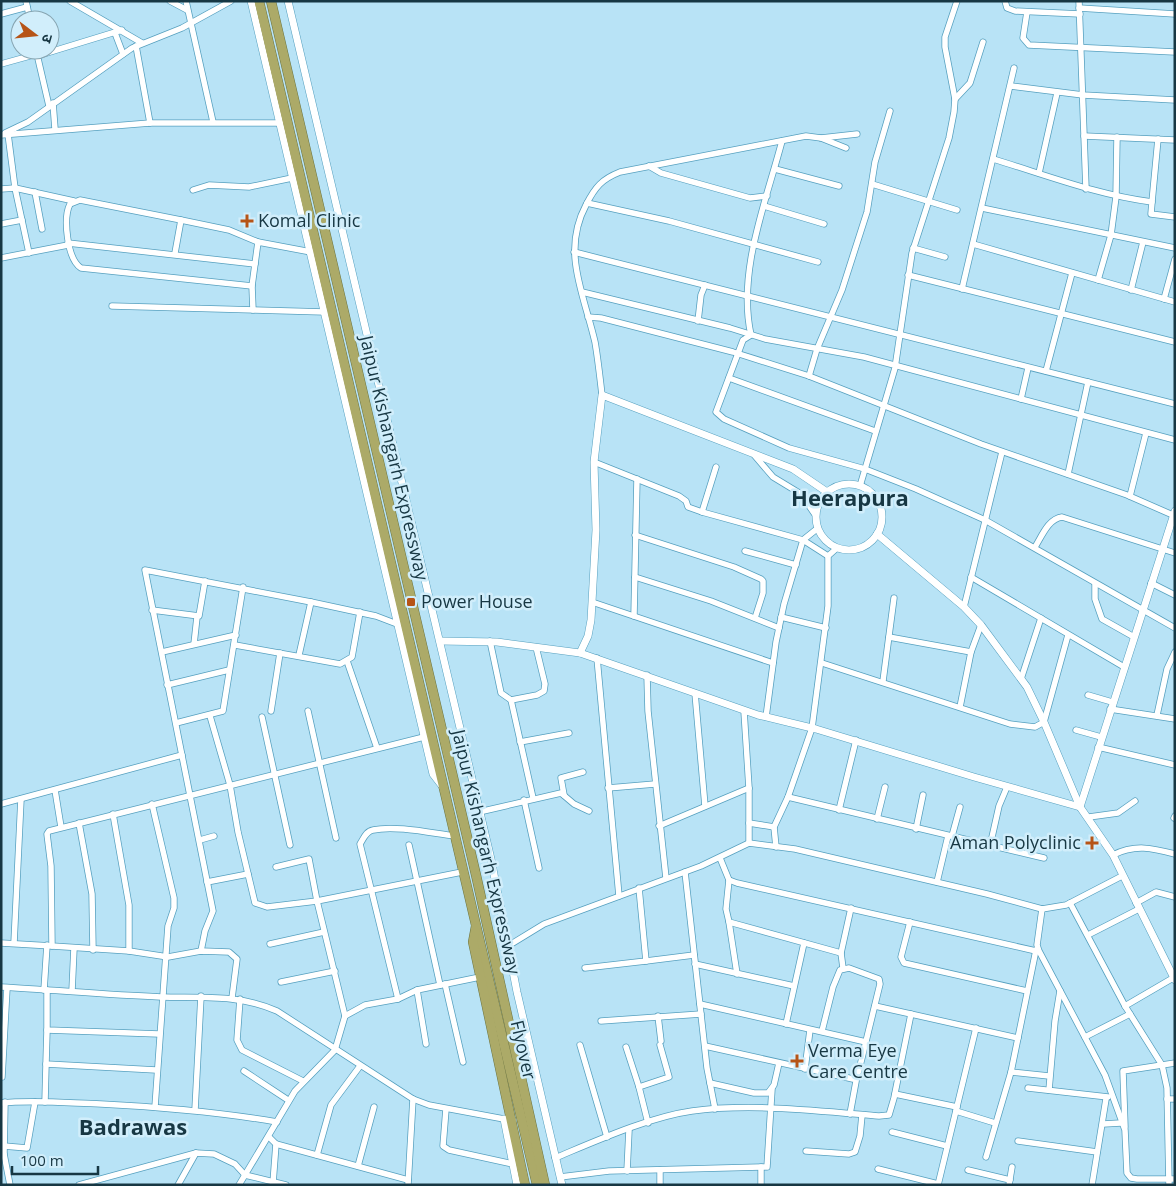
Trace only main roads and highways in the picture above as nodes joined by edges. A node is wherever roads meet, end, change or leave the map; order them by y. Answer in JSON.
{"nodes":[{"id":1,"x":260,"y":1,"type":"edge"},
{"id":2,"x":271,"y":1,"type":"edge"},
{"id":3,"x":476,"y":924,"type":"junction"},
{"id":4,"x":525,"y":1185,"type":"edge"},
{"id":5,"x":537,"y":1185,"type":"edge"},
{"id":6,"x":545,"y":1185,"type":"edge"}],
"edges":[{"from":1,"to":3,"type":"highway","name":"Jaipur Kishangarh Expressway"},
{"from":2,"to":6,"type":"highway","name":"Jaipur Kishangarh Expressway"},
{"from":3,"to":4,"type":"highway"},
{"from":3,"to":5,"type":"highway","name":"Flyover"}]}
